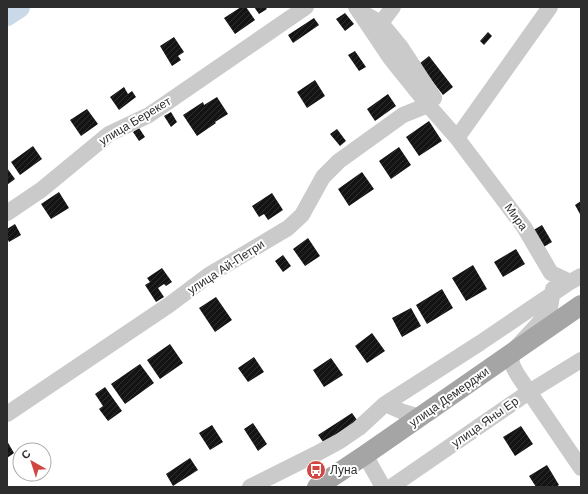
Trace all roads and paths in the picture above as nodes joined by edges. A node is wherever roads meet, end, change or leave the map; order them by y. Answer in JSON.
{"nodes":[{"id":1,"x":306,"y":7,"type":"edge"},
{"id":2,"x":393,"y":7,"type":"edge"},
{"id":3,"x":550,"y":7,"type":"edge"},
{"id":4,"x":358,"y":9,"type":"edge"},
{"id":5,"x":381,"y":23,"type":"junction"},
{"id":6,"x":428,"y":104,"type":"junction"},
{"id":7,"x":456,"y":138,"type":"junction"},
{"id":8,"x":7,"y":213,"type":"edge"},
{"id":9,"x":551,"y":272,"type":"junction"},
{"id":10,"x":576,"y":279,"type":"edge"},
{"id":11,"x":553,"y":293,"type":"junction"},
{"id":12,"x":581,"y":305,"type":"edge"},
{"id":13,"x":511,"y":354,"type":"junction"},
{"id":14,"x":581,"y":360,"type":"edge"},
{"id":15,"x":529,"y":392,"type":"junction"},
{"id":16,"x":385,"y":404,"type":"junction"},
{"id":17,"x":7,"y":414,"type":"edge"},
{"id":18,"x":420,"y":417,"type":"junction"},
{"id":19,"x":365,"y":455,"type":"junction"},
{"id":20,"x":581,"y":468,"type":"edge"},
{"id":21,"x":250,"y":487,"type":"edge"},
{"id":22,"x":317,"y":487,"type":"edge"},
{"id":23,"x":383,"y":487,"type":"edge"},
{"id":24,"x":391,"y":487,"type":"edge"}],
"edges":[{"from":1,"to":8,"type":"street","name":"улица Берекет"},
{"from":2,"to":5,"type":"street"},
{"from":3,"to":7,"type":"street"},
{"from":4,"to":5,"type":"street"},
{"from":4,"to":6,"type":"street"},
{"from":5,"to":7,"type":"street"},
{"from":6,"to":7,"type":"street"},
{"from":6,"to":17,"type":"street","name":"улица Ай-Петри"},
{"from":7,"to":9,"type":"street","name":"Мира"},
{"from":9,"to":10,"type":"street"},
{"from":9,"to":11,"type":"street"},
{"from":10,"to":11,"type":"street"},
{"from":11,"to":13,"type":"street"},
{"from":11,"to":16,"type":"street"},
{"from":12,"to":13,"type":"main road","name":"улица Демерджи"},
{"from":13,"to":15,"type":"street"},
{"from":13,"to":18,"type":"main road","name":"улица Демерджи"},
{"from":14,"to":15,"type":"street","name":"улица Яны Ер"},
{"from":15,"to":20,"type":"street"},
{"from":15,"to":24,"type":"street","name":"улица Яны Ер"},
{"from":16,"to":18,"type":"street"},
{"from":16,"to":21,"type":"street"},
{"from":18,"to":19,"type":"main road","name":"улица Демерджи"},
{"from":19,"to":22,"type":"main road","name":"улица Демерджи"},
{"from":19,"to":23,"type":"street"}]}
